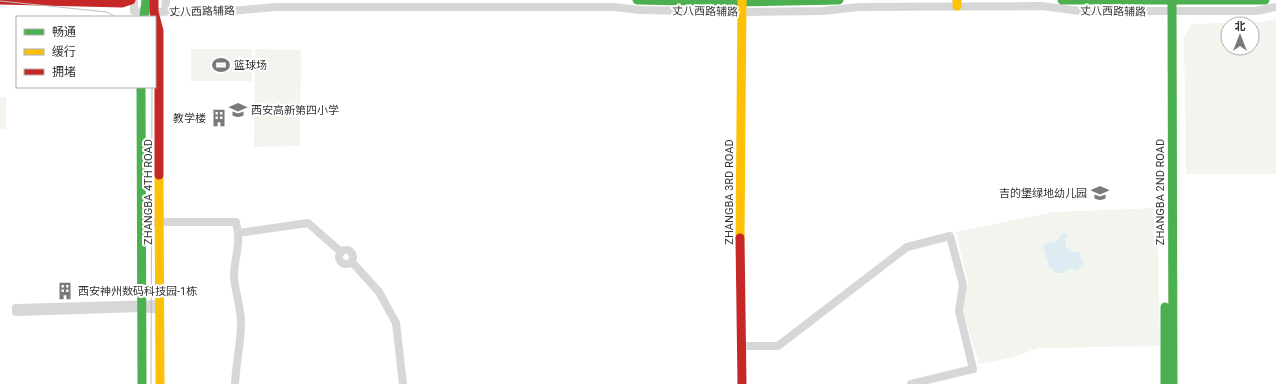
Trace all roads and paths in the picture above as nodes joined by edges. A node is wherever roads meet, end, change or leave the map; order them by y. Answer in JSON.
{"nodes":[{"id":1,"x":0,"y":0,"type":"edge"},
{"id":2,"x":133,"y":0,"type":"edge"},
{"id":3,"x":146,"y":0,"type":"edge"},
{"id":4,"x":154,"y":0,"type":"edge"},
{"id":5,"x":166,"y":0,"type":"edge"},
{"id":6,"x":637,"y":0,"type":"edge"},
{"id":7,"x":839,"y":0,"type":"edge"},
{"id":8,"x":1062,"y":0,"type":"edge"},
{"id":9,"x":1168,"y":0,"type":"edge"},
{"id":10,"x":1265,"y":0,"type":"edge"},
{"id":11,"x":738,"y":1,"type":"edge"},
{"id":12,"x":957,"y":3,"type":"edge"},
{"id":13,"x":1276,"y":8,"type":"edge"},
{"id":14,"x":1168,"y":11,"type":"junction"},
{"id":15,"x":165,"y":12,"type":"junction"},
{"id":16,"x":738,"y":12,"type":"junction"},
{"id":17,"x":148,"y":13,"type":"edge"},
{"id":18,"x":156,"y":26,"type":"edge"},
{"id":19,"x":141,"y":88,"type":"edge"},
{"id":20,"x":142,"y":222,"type":"junction"},
{"id":21,"x":160,"y":222,"type":"junction"},
{"id":22,"x":238,"y":233,"type":"junction"},
{"id":23,"x":142,"y":306,"type":"junction"},
{"id":24,"x":160,"y":307,"type":"junction"},
{"id":25,"x":741,"y":346,"type":"junction"},
{"id":26,"x":142,"y":384,"type":"edge"},
{"id":27,"x":160,"y":384,"type":"edge"},
{"id":28,"x":235,"y":384,"type":"edge"},
{"id":29,"x":403,"y":384,"type":"edge"},
{"id":30,"x":734,"y":384,"type":"edge"},
{"id":31,"x":742,"y":384,"type":"edge"},
{"id":32,"x":911,"y":384,"type":"edge"},
{"id":33,"x":1165,"y":384,"type":"edge"},
{"id":34,"x":1173,"y":384,"type":"edge"}],
"edges":[{"from":1,"to":2,"type":"street"},
{"from":2,"to":17,"type":"street","name":"丈八西路辅路"},
{"from":3,"to":17,"type":"street","name":"ZHANGBA 4TH ROAD"},
{"from":4,"to":17,"type":"street","name":"ZHANGBA 4TH ROAD"},
{"from":5,"to":15,"type":"street"},
{"from":6,"to":11,"type":"street"},
{"from":7,"to":11,"type":"street"},
{"from":8,"to":9,"type":"street"},
{"from":9,"to":10,"type":"street"},
{"from":9,"to":14,"type":"street","name":"ZHANGBA 2ND ROAD"},
{"from":11,"to":16,"type":"street","name":"ZHANGBA 3RD ROAD"},
{"from":12,"to":14,"type":"street","name":"丈八西路辅路"},
{"from":12,"to":16,"type":"street","name":"丈八西路辅路"},
{"from":13,"to":14,"type":"street","name":"丈八西路辅路"},
{"from":14,"to":33,"type":"street","name":"ZHANGBA 2ND ROAD"},
{"from":14,"to":34,"type":"street","name":"ZHANGBA 2ND ROAD"},
{"from":15,"to":16,"type":"street","name":"丈八西路辅路"},
{"from":15,"to":17,"type":"street","name":"丈八西路辅路"},
{"from":16,"to":25,"type":"street","name":"ZHANGBA 3RD ROAD"},
{"from":16,"to":30,"type":"street","name":"ZHANGBA 3RD ROAD"},
{"from":18,"to":21,"type":"street","name":"ZHANGBA 4TH ROAD"},
{"from":19,"to":20,"type":"street","name":"ZHANGBA 4TH ROAD"},
{"from":20,"to":21,"type":"street"},
{"from":20,"to":23,"type":"street","name":"ZHANGBA 4TH ROAD"},
{"from":21,"to":22,"type":"street"},
{"from":21,"to":24,"type":"street","name":"ZHANGBA 4TH ROAD"},
{"from":22,"to":28,"type":"street"},
{"from":22,"to":29,"type":"street"},
{"from":23,"to":23,"type":"street"},
{"from":23,"to":24,"type":"street"},
{"from":23,"to":26,"type":"street","name":"ZHANGBA 4TH ROAD"},
{"from":24,"to":27,"type":"street","name":"ZHANGBA 4TH ROAD"},
{"from":25,"to":31,"type":"street","name":"ZHANGBA 3RD ROAD"},
{"from":25,"to":32,"type":"street"}]}
